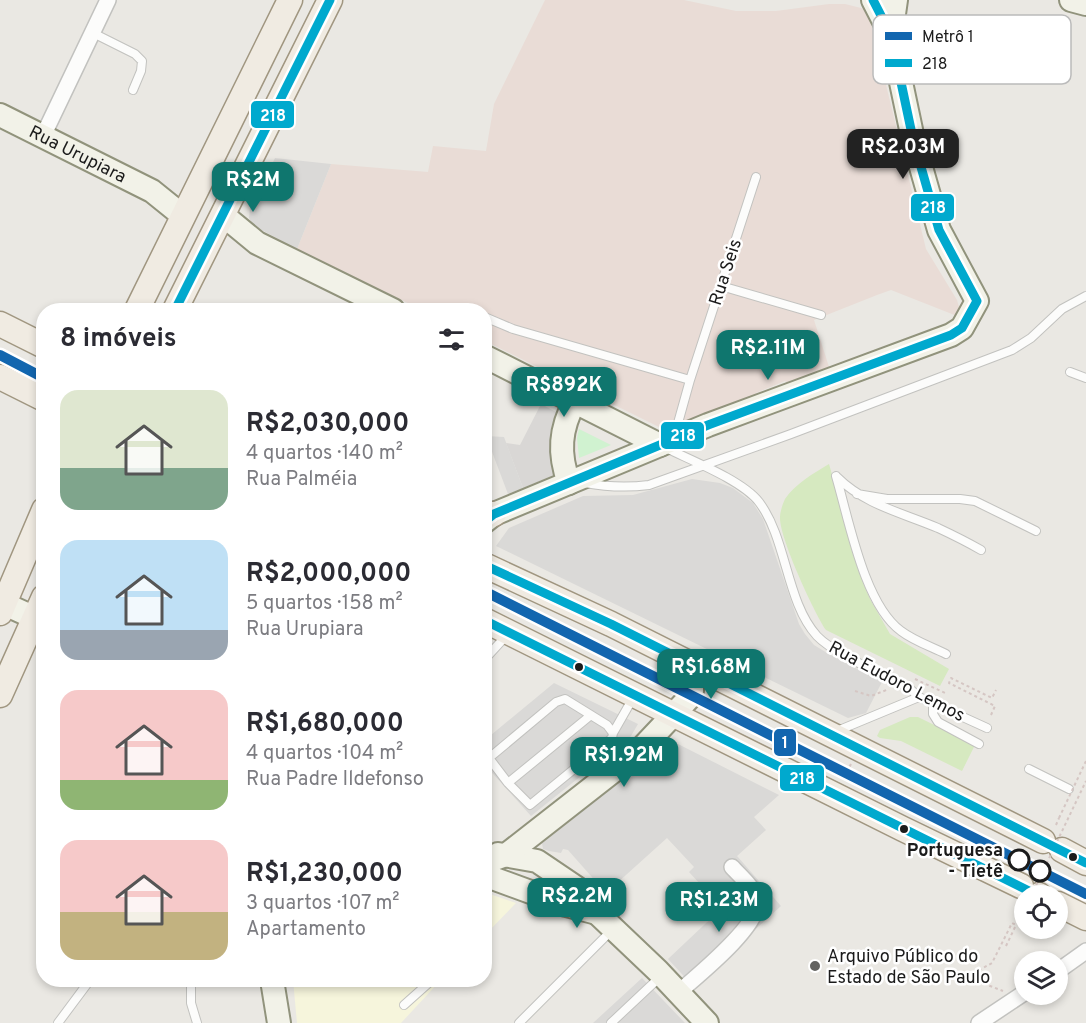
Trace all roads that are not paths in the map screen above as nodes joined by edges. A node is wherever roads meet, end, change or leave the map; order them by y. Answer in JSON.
{"nodes":[{"id":1,"x":108,"y":0,"type":"edge"},
{"id":2,"x":290,"y":0,"type":"edge"},
{"id":3,"x":330,"y":0,"type":"edge"},
{"id":4,"x":873,"y":0,"type":"edge"},
{"id":5,"x":896,"y":0,"type":"edge"},
{"id":6,"x":1071,"y":0,"type":"edge"},
{"id":7,"x":1086,"y":4,"type":"edge"},
{"id":8,"x":881,"y":15,"type":"edge"},
{"id":9,"x":894,"y":15,"type":"edge"},
{"id":10,"x":93,"y":33,"type":"junction"},
{"id":11,"x":901,"y":84,"type":"edge"},
{"id":12,"x":133,"y":90,"type":"dead end"},
{"id":13,"x":0,"y":115,"type":"edge"},
{"id":14,"x":43,"y":136,"type":"junction"},
{"id":15,"x":756,"y":177,"type":"dead end"},
{"id":16,"x":186,"y":210,"type":"junction"},
{"id":17,"x":218,"y":224,"type":"junction"},
{"id":18,"x":721,"y":286,"type":"junction"},
{"id":19,"x":1086,"y":296,"type":"edge"},
{"id":20,"x":140,"y":303,"type":"edge"},
{"id":21,"x":178,"y":303,"type":"edge"},
{"id":22,"x":361,"y":303,"type":"edge"},
{"id":23,"x":821,"y":315,"type":"dead end"},
{"id":24,"x":492,"y":320,"type":"edge"},
{"id":25,"x":0,"y":324,"type":"edge"},
{"id":26,"x":36,"y":341,"type":"edge"},
{"id":27,"x":492,"y":360,"type":"edge"},
{"id":28,"x":1070,"y":372,"type":"dead end"},
{"id":29,"x":0,"y":377,"type":"edge"},
{"id":30,"x":1086,"y":378,"type":"edge"},
{"id":31,"x":690,"y":380,"type":"junction"},
{"id":32,"x":36,"y":395,"type":"edge"},
{"id":33,"x":575,"y":401,"type":"junction"},
{"id":34,"x":670,"y":441,"type":"junction"},
{"id":35,"x":702,"y":466,"type":"junction"},
{"id":36,"x":572,"y":482,"type":"junction"},
{"id":37,"x":857,"y":494,"type":"junction"},
{"id":38,"x":492,"y":515,"type":"edge"},
{"id":39,"x":36,"y":529,"type":"edge"},
{"id":40,"x":1036,"y":531,"type":"dead end"},
{"id":41,"x":981,"y":550,"type":"dead end"},
{"id":42,"x":492,"y":569,"type":"edge"},
{"id":43,"x":1,"y":610,"type":"edge"},
{"id":44,"x":36,"y":620,"type":"edge"},
{"id":45,"x":492,"y":624,"type":"edge"},
{"id":46,"x":36,"y":627,"type":"edge"},
{"id":47,"x":510,"y":632,"type":"junction"},
{"id":48,"x":492,"y":651,"type":"edge"},
{"id":49,"x":946,"y":654,"type":"dead end"},
{"id":50,"x":692,"y":665,"type":"junction"},
{"id":51,"x":635,"y":694,"type":"junction"},
{"id":52,"x":0,"y":695,"type":"edge"},
{"id":53,"x":919,"y":697,"type":"junction"},
{"id":54,"x":933,"y":704,"type":"junction"},
{"id":55,"x":682,"y":706,"type":"junction"},
{"id":56,"x":591,"y":715,"type":"junction"},
{"id":57,"x":987,"y":728,"type":"dead end"},
{"id":58,"x":613,"y":733,"type":"junction"},
{"id":59,"x":828,"y":735,"type":"junction"},
{"id":60,"x":979,"y":744,"type":"dead end"},
{"id":61,"x":492,"y":756,"type":"edge"},
{"id":62,"x":492,"y":762,"type":"edge"},
{"id":63,"x":1029,"y":769,"type":"dead end"},
{"id":64,"x":508,"y":783,"type":"junction"},
{"id":65,"x":1069,"y":789,"type":"dead end"},
{"id":66,"x":542,"y":828,"type":"junction"},
{"id":67,"x":495,"y":854,"type":"edge"},
{"id":68,"x":537,"y":861,"type":"junction"},
{"id":69,"x":1086,"y":863,"type":"edge"},
{"id":70,"x":732,"y":867,"type":"dead end"},
{"id":71,"x":492,"y":878,"type":"edge"},
{"id":72,"x":1017,"y":885,"type":"edge"},
{"id":73,"x":1068,"y":902,"type":"edge"},
{"id":74,"x":597,"y":913,"type":"junction"},
{"id":75,"x":1086,"y":918,"type":"edge"},
{"id":76,"x":614,"y":929,"type":"junction"},
{"id":77,"x":1086,"y":951,"type":"edge"},
{"id":78,"x":1068,"y":964,"type":"edge"},
{"id":79,"x":663,"y":975,"type":"junction"},
{"id":80,"x":85,"y":987,"type":"edge"},
{"id":81,"x":191,"y":987,"type":"edge"},
{"id":82,"x":273,"y":987,"type":"edge"},
{"id":83,"x":424,"y":987,"type":"edge"},
{"id":84,"x":679,"y":992,"type":"junction"},
{"id":85,"x":1014,"y":1000,"type":"edge"},
{"id":86,"x":404,"y":1005,"type":"dead end"},
{"id":87,"x":702,"y":1021,"type":"edge"},
{"id":88,"x":57,"y":1023,"type":"edge"},
{"id":89,"x":197,"y":1023,"type":"edge"},
{"id":90,"x":279,"y":1023,"type":"edge"},
{"id":91,"x":519,"y":1023,"type":"edge"},
{"id":92,"x":611,"y":1023,"type":"edge"},
{"id":93,"x":979,"y":1023,"type":"edge"}],
"edges":[{"from":1,"to":10,"type":"street"},
{"from":2,"to":16,"type":"main road"},
{"from":3,"to":17,"type":"main road"},
{"from":4,"to":8,"type":"street"},
{"from":5,"to":9,"type":"street"},
{"from":6,"to":7,"type":"street"},
{"from":10,"to":12,"type":"lane"},
{"from":10,"to":14,"type":"street"},
{"from":11,"to":34,"type":"street"},
{"from":13,"to":14,"type":"street","name":"Rua Urupiara"},
{"from":14,"to":16,"type":"street","name":"Rua Urupiara"},
{"from":15,"to":18,"type":"lane","name":"Rua Seis"},
{"from":16,"to":17,"type":"main road"},
{"from":16,"to":17,"type":"main road"},
{"from":16,"to":20,"type":"main road"},
{"from":17,"to":21,"type":"main road"},
{"from":17,"to":22,"type":"street"},
{"from":18,"to":23,"type":"lane"},
{"from":18,"to":31,"type":"lane","name":"Rua Seis"},
{"from":19,"to":35,"type":"lane"},
{"from":24,"to":31,"type":"lane"},
{"from":25,"to":26,"type":"main road"},
{"from":27,"to":33,"type":"street"},
{"from":28,"to":30,"type":"lane"},
{"from":29,"to":32,"type":"main road"},
{"from":31,"to":34,"type":"lane","name":"Rua Seis"},
{"from":33,"to":34,"type":"street"},
{"from":33,"to":36,"type":"street"},
{"from":34,"to":35,"type":"lane","name":"Rua Eudoro Lemos"},
{"from":34,"to":36,"type":"street"},
{"from":35,"to":36,"type":"lane"},
{"from":35,"to":53,"type":"lane","name":"Rua Eudoro Lemos"},
{"from":36,"to":38,"type":"street"},
{"from":37,"to":40,"type":"lane"},
{"from":37,"to":41,"type":"lane"},
{"from":37,"to":49,"type":"lane"},
{"from":39,"to":43,"type":"main road"},
{"from":42,"to":50,"type":"main road"},
{"from":43,"to":44,"type":"street"},
{"from":45,"to":47,"type":"main road"},
{"from":46,"to":52,"type":"main road"},
{"from":47,"to":48,"type":"lane"},
{"from":47,"to":51,"type":"main road"},
{"from":50,"to":55,"type":"street"},
{"from":50,"to":59,"type":"main road"},
{"from":51,"to":55,"type":"main road"},
{"from":51,"to":58,"type":"lane"},
{"from":53,"to":54,"type":"lane","name":"Rua Eudoro Lemos"},
{"from":53,"to":59,"type":"lane"},
{"from":54,"to":57,"type":"lane","name":"Rua Eudoro Lemos"},
{"from":54,"to":60,"type":"lane"},
{"from":55,"to":66,"type":"street"},
{"from":55,"to":72,"type":"main road"},
{"from":56,"to":58,"type":"lane"},
{"from":56,"to":61,"type":"lane"},
{"from":56,"to":64,"type":"lane"},
{"from":58,"to":64,"type":"lane"},
{"from":59,"to":69,"type":"main road"},
{"from":62,"to":64,"type":"lane"},
{"from":63,"to":65,"type":"lane"},
{"from":66,"to":67,"type":"street"},
{"from":66,"to":68,"type":"street"},
{"from":67,"to":68,"type":"street"},
{"from":68,"to":74,"type":"street"},
{"from":70,"to":84,"type":"street"},
{"from":71,"to":74,"type":"street"},
{"from":73,"to":75,"type":"main road"},
{"from":74,"to":76,"type":"street"},
{"from":76,"to":79,"type":"street"},
{"from":76,"to":91,"type":"lane"},
{"from":77,"to":78,"type":"street"},
{"from":79,"to":84,"type":"street"},
{"from":79,"to":92,"type":"lane"},
{"from":80,"to":88,"type":"lane"},
{"from":81,"to":89,"type":"lane"},
{"from":82,"to":90,"type":"street"},
{"from":83,"to":86,"type":"lane"},
{"from":84,"to":87,"type":"street"},
{"from":85,"to":93,"type":"street"}]}
